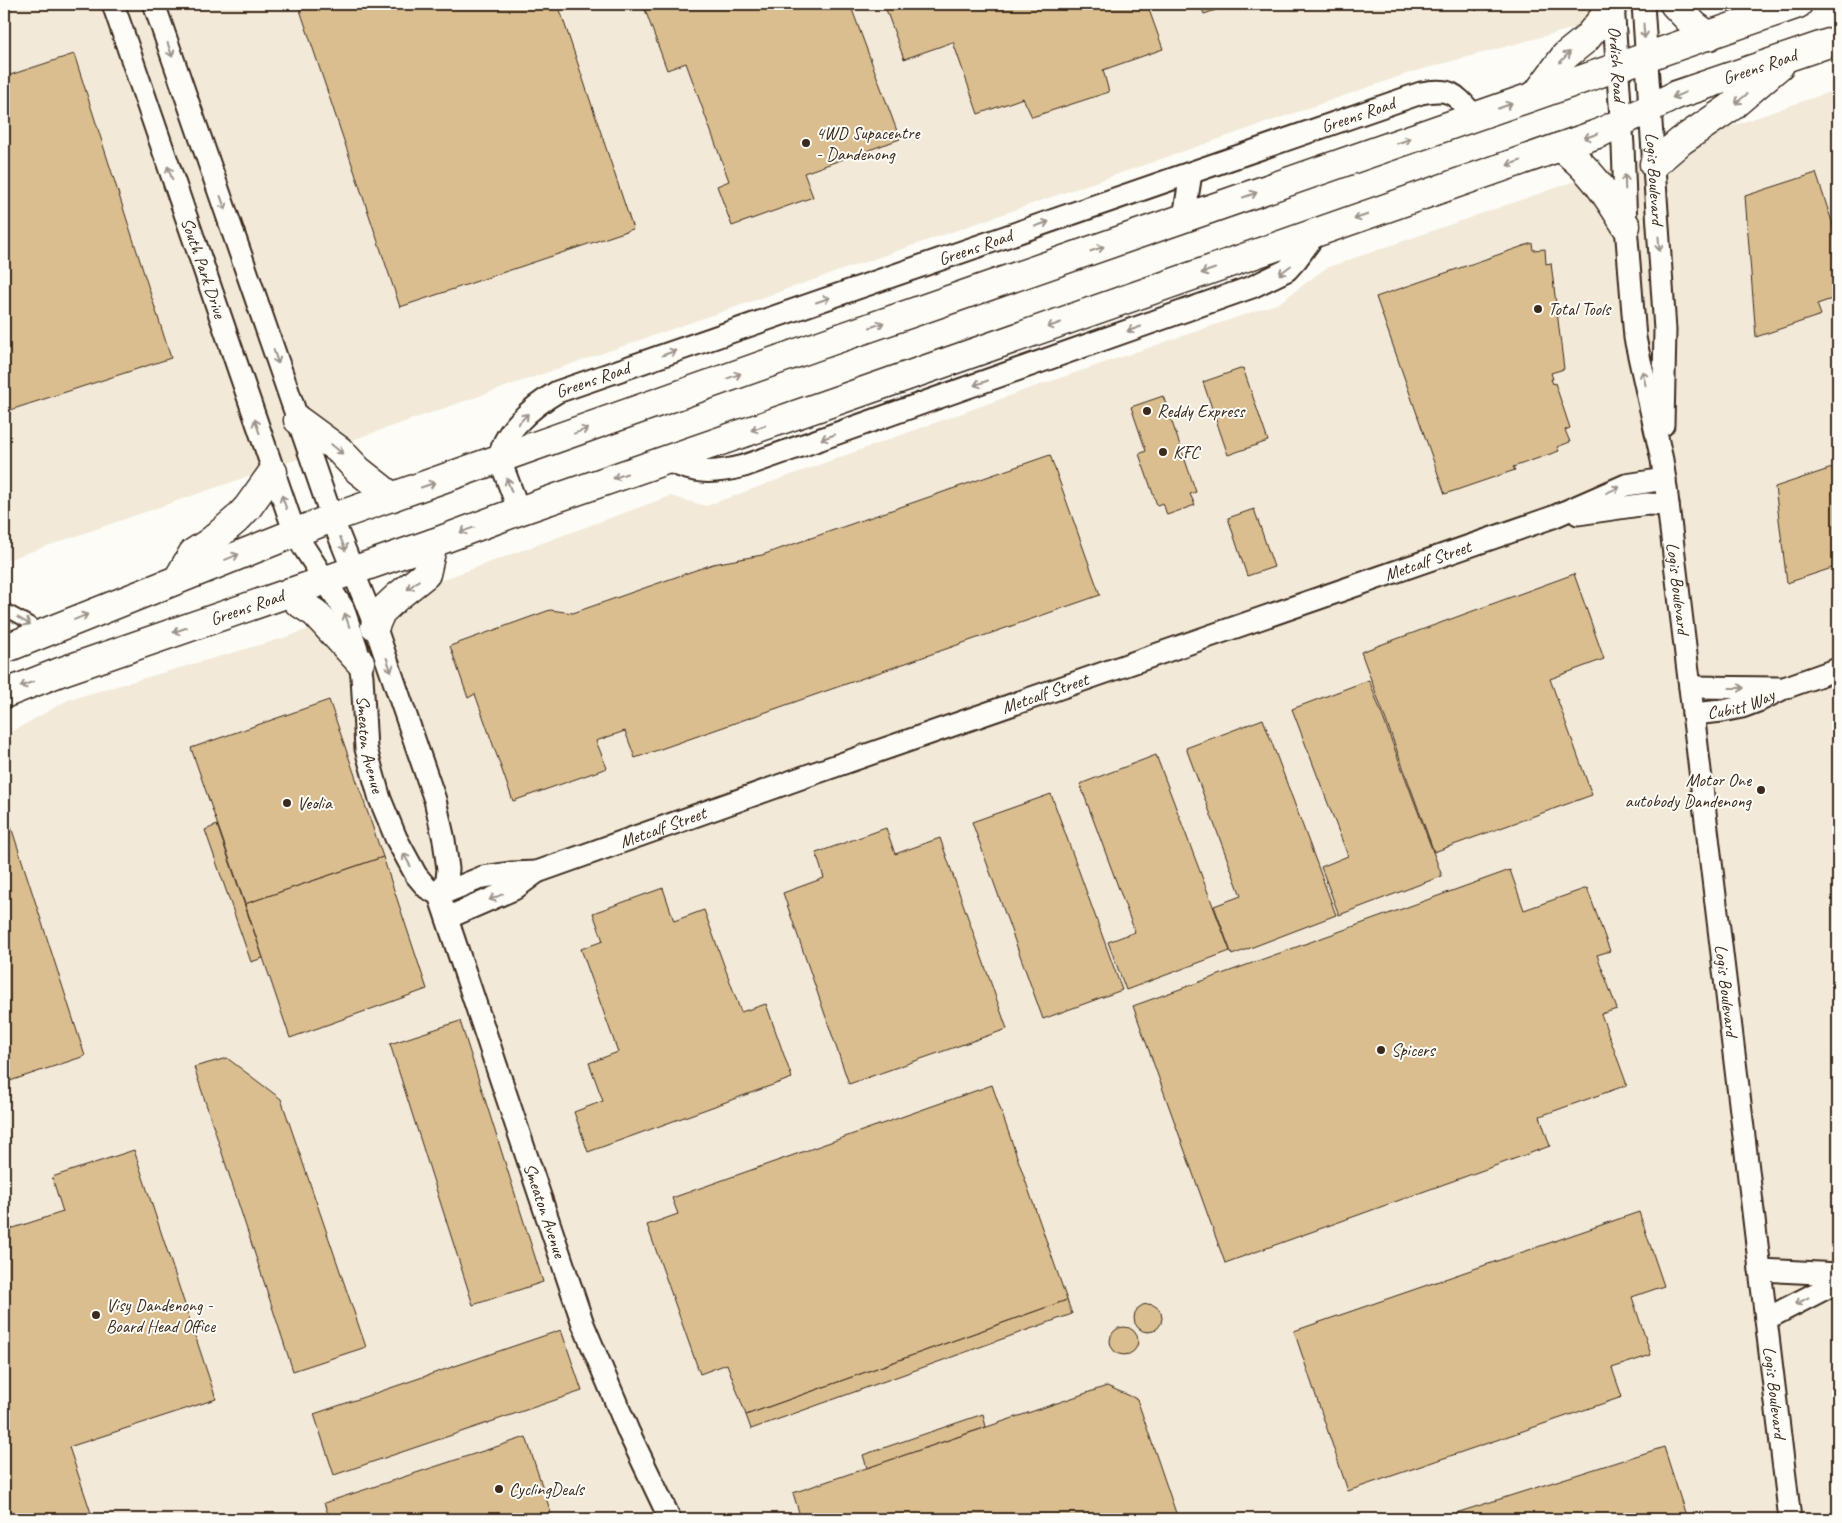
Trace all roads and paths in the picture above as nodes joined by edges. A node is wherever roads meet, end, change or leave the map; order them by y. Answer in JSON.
{"nodes":[{"id":1,"x":113,"y":4,"type":"edge"},
{"id":2,"x":154,"y":4,"type":"edge"},
{"id":3,"x":1643,"y":4,"type":"edge"},
{"id":4,"x":1674,"y":4,"type":"edge"},
{"id":5,"x":1798,"y":4,"type":"edge"},
{"id":6,"x":1613,"y":5,"type":"edge"},
{"id":7,"x":1709,"y":36,"type":"junction"},
{"id":8,"x":1838,"y":40,"type":"edge"},
{"id":9,"x":1791,"y":56,"type":"junction"},
{"id":10,"x":1646,"y":58,"type":"junction"},
{"id":11,"x":1617,"y":67,"type":"junction"},
{"id":12,"x":1536,"y":96,"type":"junction"},
{"id":13,"x":1650,"y":108,"type":"junction"},
{"id":14,"x":1474,"y":116,"type":"junction"},
{"id":15,"x":1621,"y":123,"type":"junction"},
{"id":16,"x":1560,"y":146,"type":"junction"},
{"id":17,"x":1654,"y":164,"type":"junction"},
{"id":18,"x":1191,"y":173,"type":"junction"},
{"id":19,"x":1184,"y":218,"type":"junction"},
{"id":20,"x":1626,"y":226,"type":"junction"},
{"id":21,"x":298,"y":420,"type":"junction"},
{"id":22,"x":500,"y":460,"type":"junction"},
{"id":23,"x":1664,"y":469,"type":"junction"},
{"id":24,"x":272,"y":472,"type":"junction"},
{"id":25,"x":392,"y":497,"type":"junction"},
{"id":26,"x":1668,"y":505,"type":"junction"},
{"id":27,"x":519,"y":511,"type":"junction"},
{"id":28,"x":1553,"y":517,"type":"junction"},
{"id":29,"x":332,"y":518,"type":"junction"},
{"id":30,"x":296,"y":532,"type":"junction"},
{"id":31,"x":433,"y":543,"type":"junction"},
{"id":32,"x":354,"y":570,"type":"junction"},
{"id":33,"x":178,"y":579,"type":"junction"},
{"id":34,"x":326,"y":579,"type":"junction"},
{"id":35,"x":290,"y":592,"type":"junction"},
{"id":36,"x":4,"y":609,"type":"edge"},
{"id":37,"x":375,"y":626,"type":"junction"},
{"id":38,"x":45,"y":632,"type":"junction"},
{"id":39,"x":4,"y":649,"type":"edge"},
{"id":40,"x":360,"y":662,"type":"junction"},
{"id":41,"x":1838,"y":669,"type":"edge"},
{"id":42,"x":1690,"y":687,"type":"junction"},
{"id":43,"x":1784,"y":688,"type":"junction"},
{"id":44,"x":4,"y":694,"type":"edge"},
{"id":45,"x":1693,"y":714,"type":"junction"},
{"id":46,"x":538,"y":872,"type":"junction"},
{"id":47,"x":440,"y":895,"type":"junction"},
{"id":48,"x":447,"y":918,"type":"junction"},
{"id":49,"x":1760,"y":1270,"type":"junction"},
{"id":50,"x":1838,"y":1274,"type":"edge"},
{"id":51,"x":1838,"y":1282,"type":"edge"},
{"id":52,"x":1766,"y":1319,"type":"junction"},
{"id":53,"x":670,"y":1519,"type":"edge"},
{"id":54,"x":1790,"y":1519,"type":"edge"}],
"edges":[{"from":24,"to":1,"type":"street","name":"South Park Drive","one_way":true},
{"from":2,"to":21,"type":"street","one_way":true},
{"from":3,"to":10,"type":"street","name":"Ordish Road","one_way":true},
{"from":4,"to":7,"type":"main road"},
{"from":5,"to":7,"type":"main road"},
{"from":6,"to":11,"type":"street","name":"Ordish Road"},
{"from":12,"to":6,"type":"main road","one_way":true},
{"from":7,"to":10,"type":"main road"},
{"from":8,"to":9,"type":"main road","name":"Greens Road"},
{"from":9,"to":13,"type":"main road","name":"Greens Road","one_way":true},
{"from":9,"to":17,"type":"main road","one_way":true},
{"from":10,"to":11,"type":"main road"},
{"from":10,"to":13,"type":"street","name":"Ordish Road"},
{"from":11,"to":12,"type":"main road"},
{"from":11,"to":15,"type":"street","name":"Ordish Road"},
{"from":14,"to":12,"type":"main road","one_way":true},
{"from":13,"to":15,"type":"main road","name":"Greens Road"},
{"from":13,"to":17,"type":"street","name":"Logis Boulevard"},
{"from":14,"to":18,"type":"street","name":"Greens Road"},
{"from":19,"to":14,"type":"main road","one_way":true},
{"from":15,"to":16,"type":"main road","name":"Greens Road","one_way":true},
{"from":20,"to":15,"type":"street","name":"Logis Boulevard","one_way":true},
{"from":16,"to":20,"type":"main road"},
{"from":16,"to":27,"type":"main road","name":"Greens Road","one_way":true},
{"from":17,"to":23,"type":"street","name":"Logis Boulevard","one_way":true},
{"from":18,"to":19,"type":"street"},
{"from":22,"to":18,"type":"street","name":"Greens Road","one_way":true},
{"from":22,"to":19,"type":"main road","one_way":true},
{"from":23,"to":20,"type":"street","name":"Logis Boulevard","one_way":true},
{"from":21,"to":25,"type":"main road","one_way":true},
{"from":21,"to":29,"type":"street"},
{"from":25,"to":22,"type":"main road","one_way":true},
{"from":27,"to":22,"type":"street","one_way":true},
{"from":23,"to":26,"type":"street","name":"Logis Boulevard"},
{"from":28,"to":23,"type":"street","name":"Metcalf Street","one_way":true},
{"from":30,"to":24,"type":"street","name":"South Park Drive","one_way":true},
{"from":24,"to":33,"type":"main road"},
{"from":25,"to":29,"type":"main road"},
{"from":26,"to":28,"type":"street","name":"Metcalf Street"},
{"from":26,"to":42,"type":"street","name":"Logis Boulevard"},
{"from":27,"to":31,"type":"main road","name":"Greens Road","one_way":true},
{"from":28,"to":46,"type":"street","name":"Metcalf Street"},
{"from":29,"to":30,"type":"main road"},
{"from":29,"to":32,"type":"street","name":"Smeaton Avenue","one_way":true},
{"from":33,"to":30,"type":"main road","one_way":true},
{"from":30,"to":34,"type":"street","name":"South Park Drive"},
{"from":31,"to":32,"type":"main road","name":"Greens Road"},
{"from":31,"to":37,"type":"main road","one_way":true},
{"from":32,"to":34,"type":"main road","name":"Greens Road"},
{"from":32,"to":37,"type":"street","name":"Smeaton Avenue"},
{"from":38,"to":33,"type":"main road","one_way":true},
{"from":34,"to":35,"type":"main road","name":"Greens Road"},
{"from":40,"to":34,"type":"street","name":"Smeaton Avenue","one_way":true},
{"from":35,"to":40,"type":"main road"},
{"from":35,"to":44,"type":"main road","name":"Greens Road","one_way":true},
{"from":36,"to":38,"type":"lane","one_way":true},
{"from":37,"to":47,"type":"street","name":"Smeaton Avenue","one_way":true},
{"from":38,"to":39,"type":"main road"},
{"from":47,"to":40,"type":"street","name":"Smeaton Avenue","one_way":true},
{"from":41,"to":43,"type":"street","name":"Cubitt Way"},
{"from":42,"to":43,"type":"street","name":"Cubitt Way","one_way":true},
{"from":42,"to":45,"type":"street","name":"Logis Boulevard"},
{"from":43,"to":45,"type":"street","name":"Cubitt Way"},
{"from":45,"to":49,"type":"street","name":"Logis Boulevard"},
{"from":46,"to":47,"type":"street","name":"Metcalf Street"},
{"from":46,"to":48,"type":"street","name":"Metcalf Street","one_way":true},
{"from":47,"to":48,"type":"street","name":"Smeaton Avenue"},
{"from":48,"to":53,"type":"street","name":"Smeaton Avenue"},
{"from":49,"to":50,"type":"street"},
{"from":49,"to":52,"type":"street","name":"Logis Boulevard"},
{"from":51,"to":52,"type":"street","one_way":true},
{"from":52,"to":54,"type":"street","name":"Logis Boulevard"}]}
